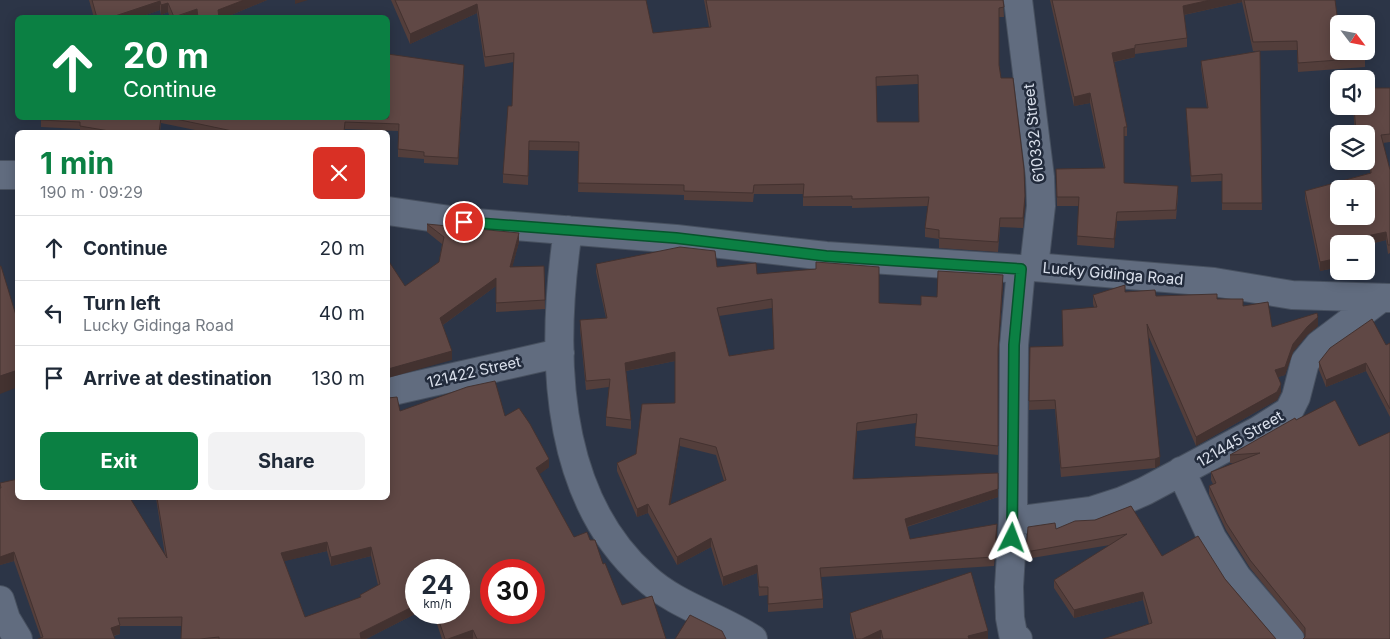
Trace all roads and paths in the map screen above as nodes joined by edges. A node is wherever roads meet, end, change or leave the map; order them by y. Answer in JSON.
{"nodes":[{"id":1,"x":1018,"y":0,"type":"edge"},
{"id":2,"x":0,"y":175,"type":"edge"},
{"id":3,"x":15,"y":175,"type":"edge"},
{"id":4,"x":390,"y":211,"type":"edge"},
{"id":5,"x":568,"y":230,"type":"junction"},
{"id":6,"x":1027,"y":268,"type":"junction"},
{"id":7,"x":1385,"y":298,"type":"edge"},
{"id":8,"x":560,"y":353,"type":"junction"},
{"id":9,"x":390,"y":392,"type":"edge"},
{"id":10,"x":1181,"y":471,"type":"junction"},
{"id":11,"x":1013,"y":521,"type":"junction"},
{"id":12,"x":0,"y":600,"type":"edge"},
{"id":13,"x":18,"y":639,"type":"edge"},
{"id":14,"x":753,"y":639,"type":"edge"},
{"id":15,"x":1018,"y":639,"type":"edge"},
{"id":16,"x":1290,"y":639,"type":"edge"}],
"edges":[{"from":1,"to":6,"type":"street","name":"610332 Street"},
{"from":2,"to":3,"type":"street"},
{"from":4,"to":5,"type":"street","name":"Lucky Gidinga Road"},
{"from":5,"to":6,"type":"street","name":"Lucky Gidinga Road"},
{"from":5,"to":8,"type":"street"},
{"from":6,"to":7,"type":"street","name":"Lucky Gidinga Road"},
{"from":6,"to":11,"type":"street","name":"610332 Street"},
{"from":7,"to":10,"type":"street","name":"121445 Street"},
{"from":8,"to":9,"type":"street","name":"121422 Street"},
{"from":8,"to":14,"type":"street"},
{"from":10,"to":11,"type":"street"},
{"from":10,"to":16,"type":"street","name":"121445 Street"},
{"from":11,"to":15,"type":"street","name":"610332 Street"},
{"from":12,"to":13,"type":"street"}]}
